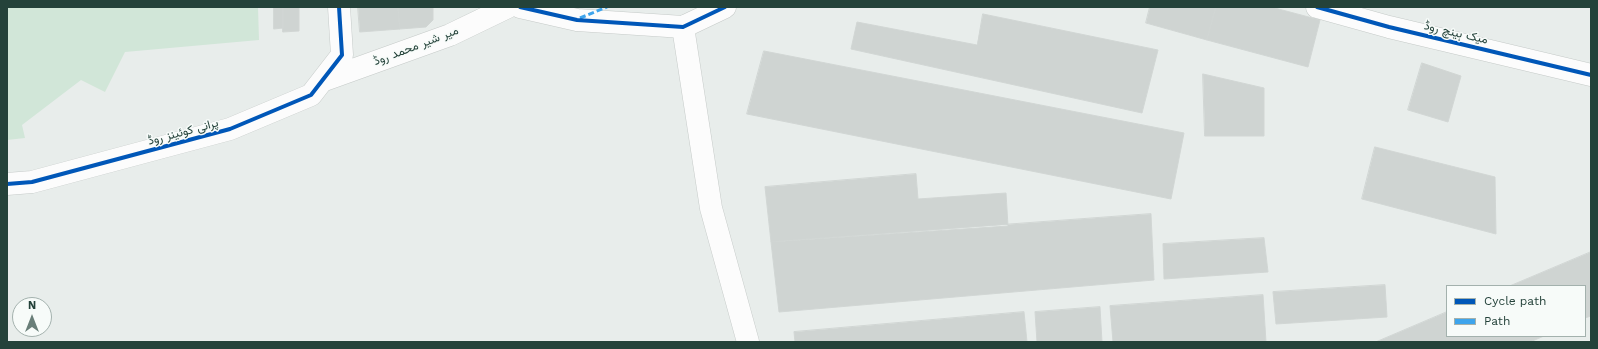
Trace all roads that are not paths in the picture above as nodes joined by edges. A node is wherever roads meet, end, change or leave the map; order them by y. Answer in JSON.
{"nodes":[{"id":1,"x":338,"y":7,"type":"edge"},
{"id":2,"x":508,"y":7,"type":"edge"},
{"id":3,"x":520,"y":7,"type":"edge"},
{"id":4,"x":725,"y":7,"type":"edge"},
{"id":5,"x":1317,"y":7,"type":"edge"},
{"id":6,"x":683,"y":27,"type":"junction"},
{"id":7,"x":1591,"y":75,"type":"edge"},
{"id":8,"x":322,"y":81,"type":"junction"},
{"id":9,"x":7,"y":184,"type":"edge"},
{"id":10,"x":748,"y":342,"type":"edge"}],
"edges":[{"from":1,"to":8,"type":"street","name":"پرانی کوئینز روڈ"},
{"from":2,"to":8,"type":"street","name":"میر شیر محمد روڈ"},
{"from":3,"to":6,"type":"street"},
{"from":4,"to":6,"type":"street"},
{"from":5,"to":7,"type":"street","name":"میک ہینچ روڈ"},
{"from":6,"to":10,"type":"street"},
{"from":8,"to":9,"type":"street","name":"پرانی کوئینز روڈ"}]}
